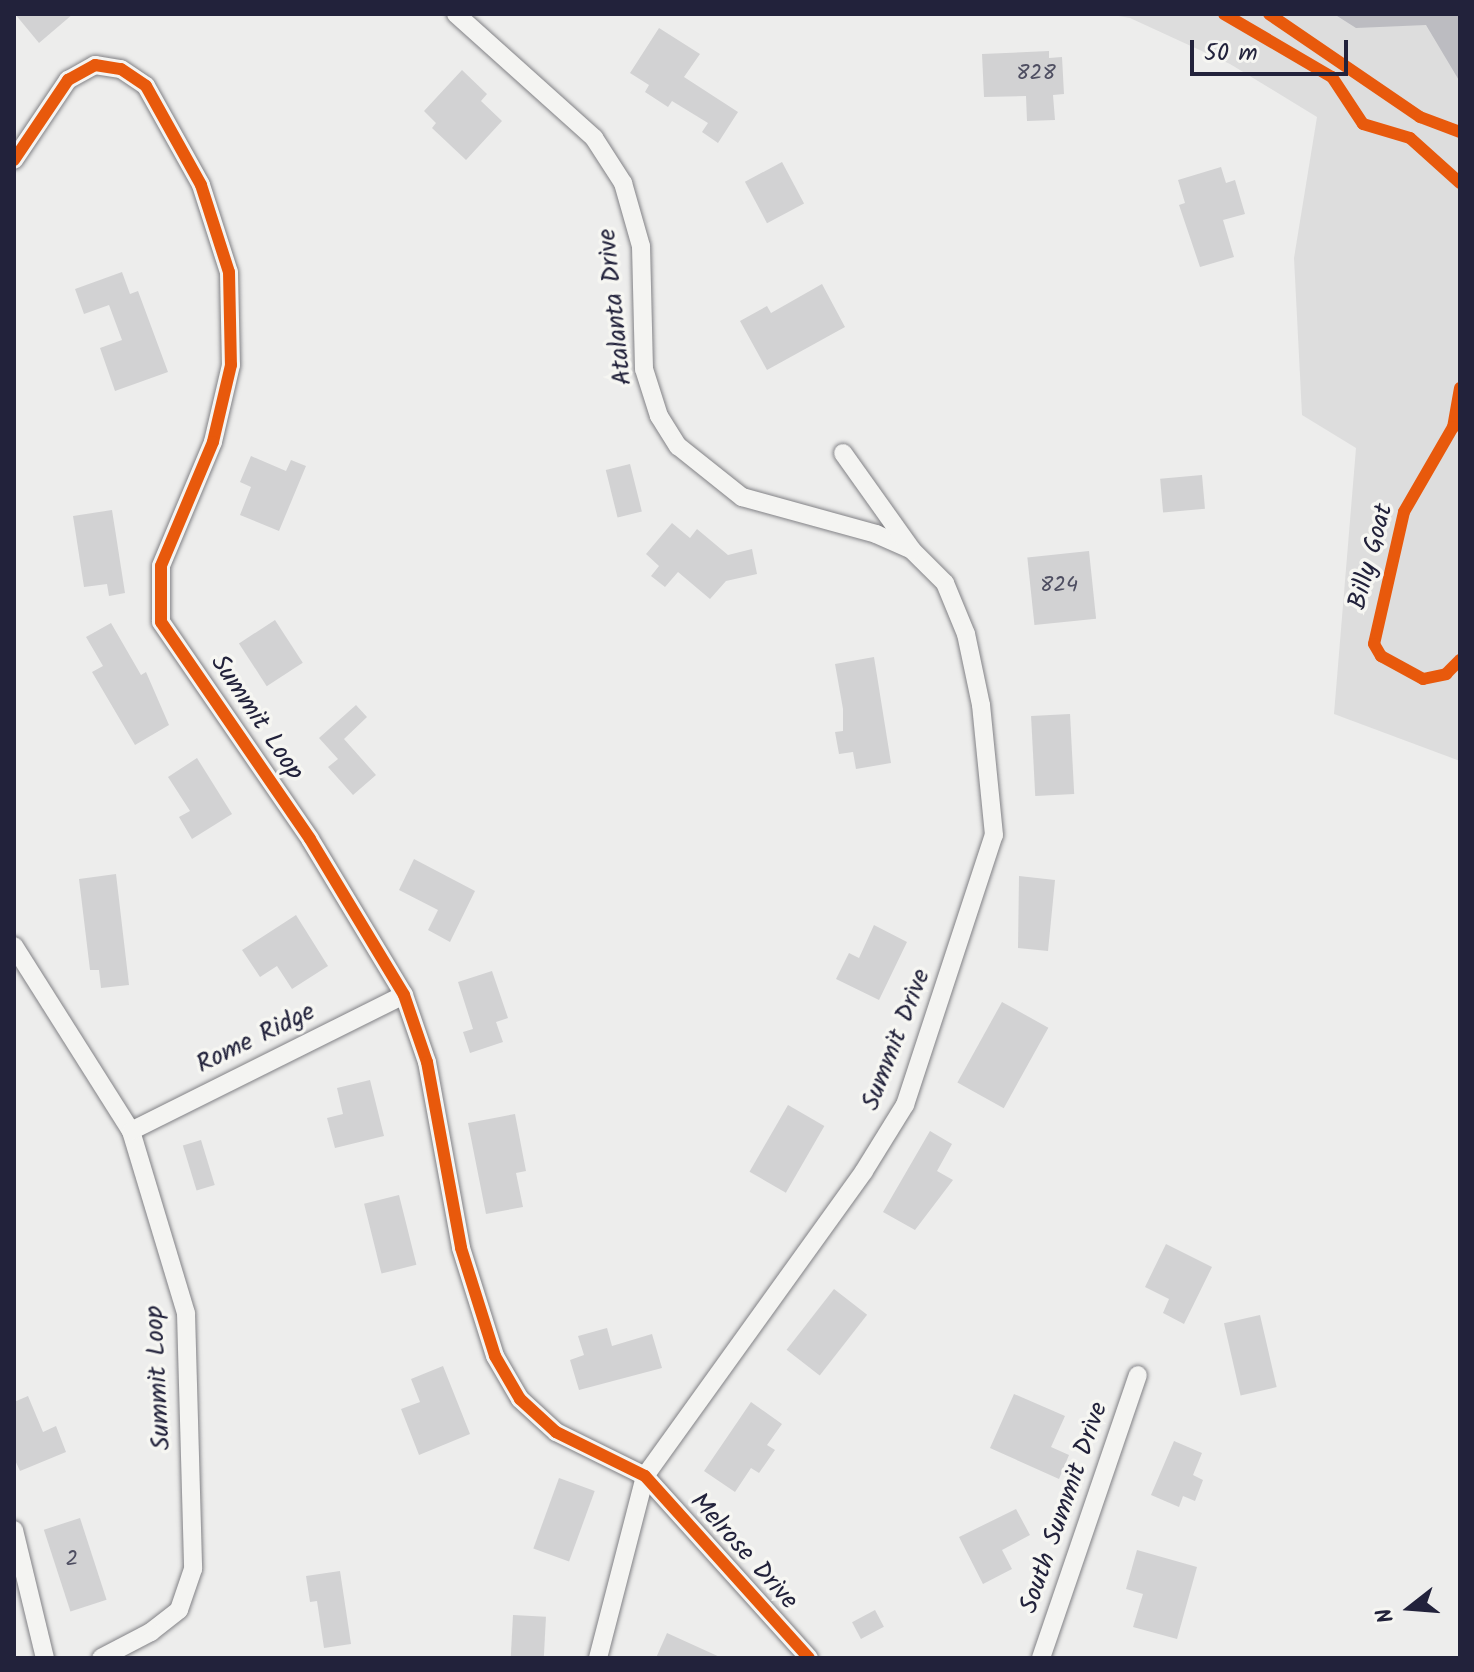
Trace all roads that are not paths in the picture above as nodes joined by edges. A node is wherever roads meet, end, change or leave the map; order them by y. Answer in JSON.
{"nodes":[{"id":1,"x":456,"y":14,"type":"edge"},
{"id":2,"x":14,"y":160,"type":"edge"},
{"id":3,"x":843,"y":453,"type":"dead end"},
{"id":4,"x":912,"y":550,"type":"junction"},
{"id":5,"x":14,"y":946,"type":"edge"},
{"id":6,"x":404,"y":995,"type":"junction"},
{"id":7,"x":131,"y":1131,"type":"junction"},
{"id":8,"x":1138,"y":1375,"type":"dead end"},
{"id":9,"x":645,"y":1476,"type":"junction"},
{"id":10,"x":14,"y":1530,"type":"edge"},
{"id":11,"x":45,"y":1658,"type":"edge"},
{"id":12,"x":101,"y":1658,"type":"edge"},
{"id":13,"x":598,"y":1658,"type":"edge"},
{"id":14,"x":809,"y":1658,"type":"edge"},
{"id":15,"x":1041,"y":1658,"type":"edge"}],
"edges":[{"from":1,"to":4,"type":"street","name":"Atalanta Drive"},
{"from":2,"to":6,"type":"street","name":"Summit Loop"},
{"from":3,"to":4,"type":"street","name":"Summit Drive"},
{"from":4,"to":9,"type":"street","name":"Summit Drive"},
{"from":5,"to":7,"type":"street","name":"Summit Loop"},
{"from":6,"to":7,"type":"street","name":"Rome Ridge"},
{"from":6,"to":9,"type":"street","name":"Summit Loop"},
{"from":7,"to":12,"type":"street","name":"Summit Loop"},
{"from":8,"to":15,"type":"street","name":"South Summit Drive"},
{"from":9,"to":13,"type":"street","name":"Summit Drive"},
{"from":9,"to":14,"type":"street","name":"Melrose Drive"},
{"from":10,"to":11,"type":"street"}]}
